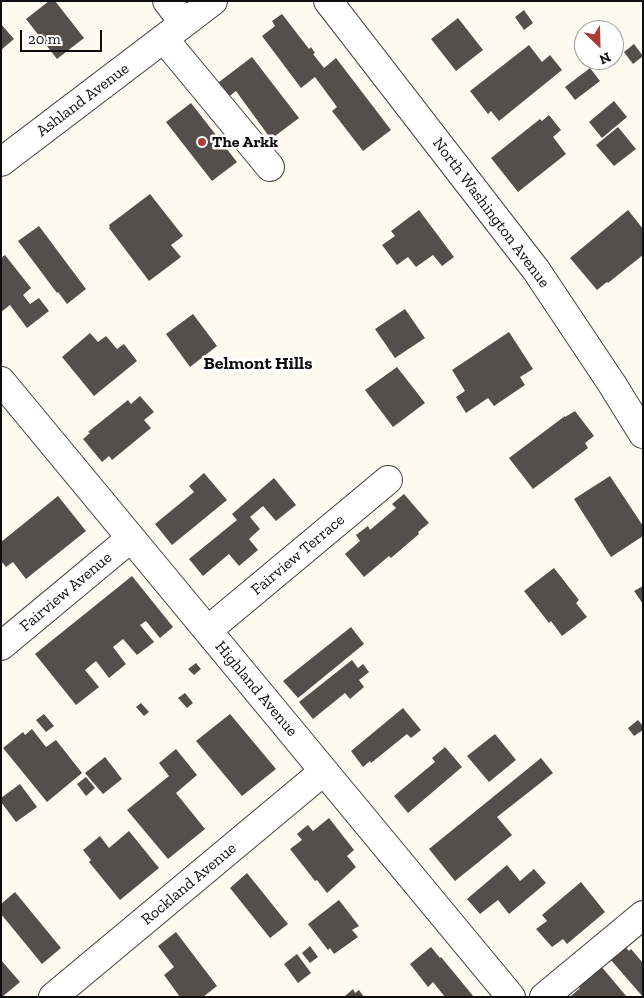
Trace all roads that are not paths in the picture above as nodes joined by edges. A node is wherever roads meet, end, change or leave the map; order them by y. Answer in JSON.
{"nodes":[{"id":1,"x":167,"y":1,"type":"edge"},
{"id":2,"x":213,"y":1,"type":"edge"},
{"id":3,"x":328,"y":1,"type":"edge"},
{"id":4,"x":174,"y":31,"type":"junction"},
{"id":5,"x":1,"y":162,"type":"edge"},
{"id":6,"x":270,"y":167,"type":"dead end"},
{"id":7,"x":1,"y":381,"type":"edge"},
{"id":8,"x":643,"y":434,"type":"edge"},
{"id":9,"x":388,"y":480,"type":"dead end"},
{"id":10,"x":132,"y":538,"type":"junction"},
{"id":11,"x":208,"y":630,"type":"junction"},
{"id":12,"x":1,"y":646,"type":"edge"},
{"id":13,"x":324,"y":771,"type":"junction"},
{"id":14,"x":643,"y":915,"type":"edge"},
{"id":15,"x":53,"y":997,"type":"edge"},
{"id":16,"x":511,"y":997,"type":"edge"},
{"id":17,"x":544,"y":997,"type":"edge"}],
"edges":[{"from":1,"to":4,"type":"street"},
{"from":2,"to":4,"type":"street","name":"Ashland Avenue"},
{"from":3,"to":8,"type":"street","name":"North Washington Avenue"},
{"from":4,"to":5,"type":"street","name":"Ashland Avenue"},
{"from":4,"to":6,"type":"street"},
{"from":7,"to":10,"type":"street","name":"Highland Avenue"},
{"from":9,"to":11,"type":"street","name":"Fairview Terrace"},
{"from":10,"to":11,"type":"street","name":"Highland Avenue"},
{"from":10,"to":12,"type":"street","name":"Fairview Avenue"},
{"from":11,"to":13,"type":"street","name":"Highland Avenue"},
{"from":13,"to":15,"type":"street","name":"Rockland Avenue"},
{"from":13,"to":16,"type":"street","name":"Highland Avenue"},
{"from":14,"to":17,"type":"street"}]}
